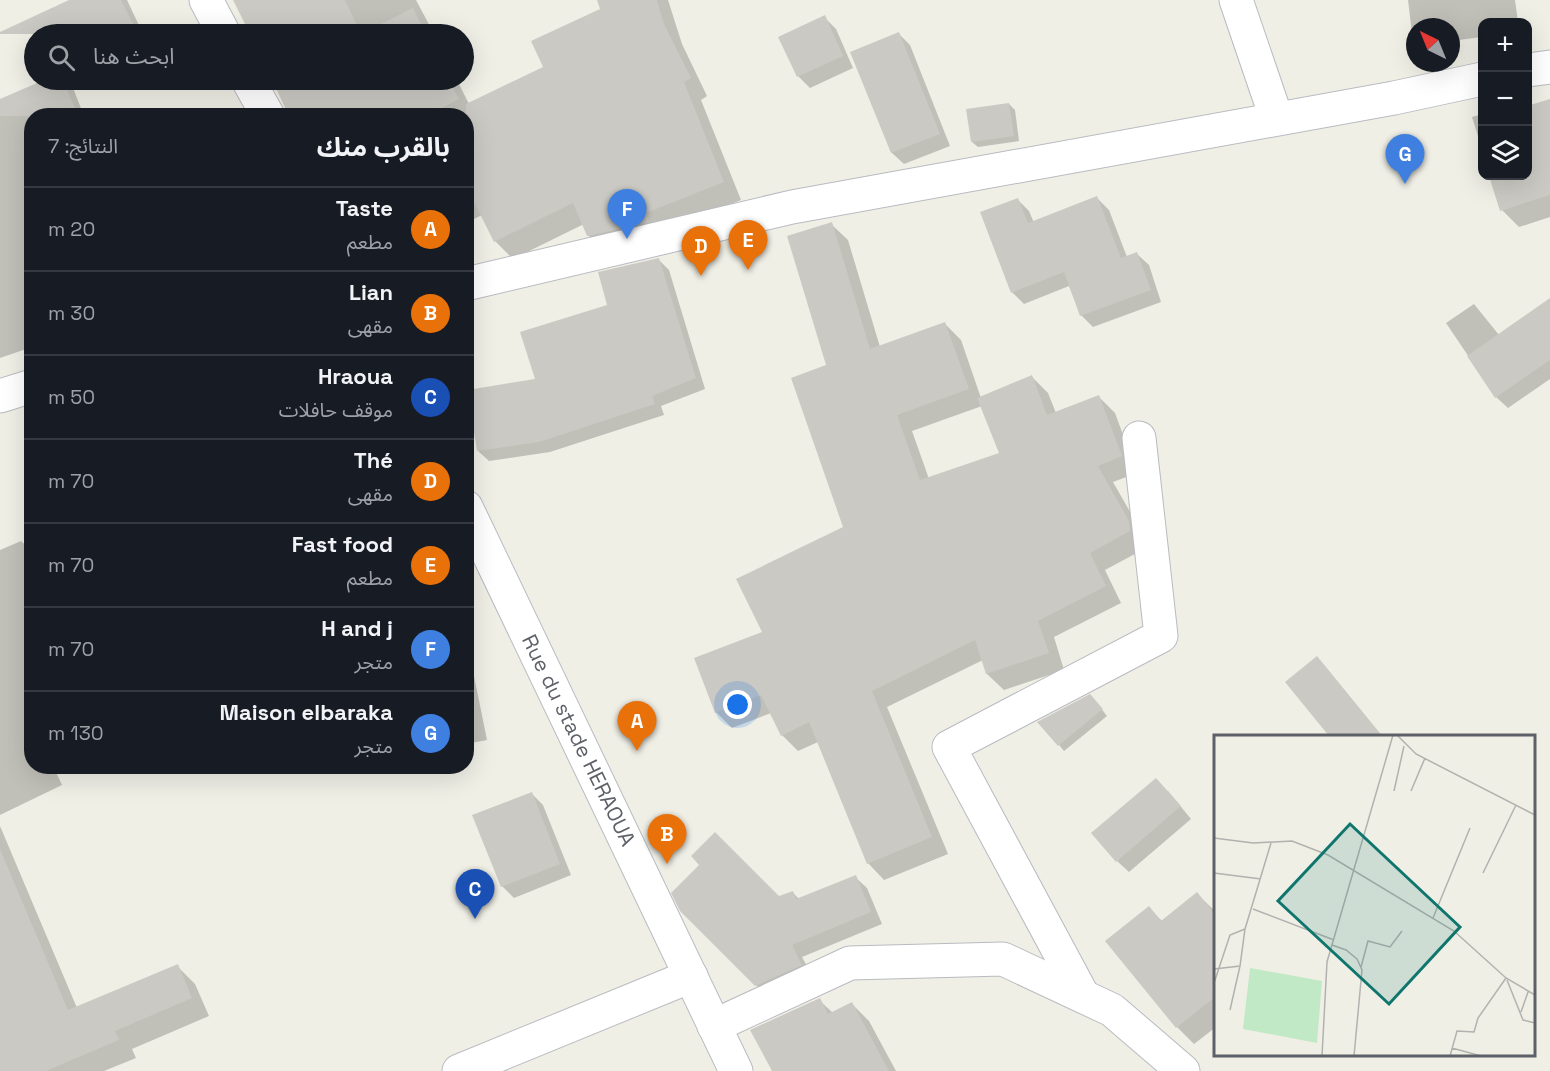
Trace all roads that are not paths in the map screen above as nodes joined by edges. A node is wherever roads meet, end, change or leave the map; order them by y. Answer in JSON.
{"nodes":[{"id":1,"x":206,"y":0,"type":"edge"},
{"id":2,"x":1236,"y":0,"type":"edge"},
{"id":3,"x":219,"y":24,"type":"edge"},
{"id":4,"x":1550,"y":67,"type":"edge"},
{"id":5,"x":1532,"y":69,"type":"edge"},
{"id":6,"x":1478,"y":80,"type":"edge"},
{"id":7,"x":254,"y":90,"type":"edge"},
{"id":8,"x":264,"y":108,"type":"edge"},
{"id":9,"x":1276,"y":117,"type":"junction"},
{"id":10,"x":474,"y":282,"type":"edge"},
{"id":11,"x":24,"y":388,"type":"edge"},
{"id":12,"x":0,"y":396,"type":"edge"},
{"id":13,"x":1139,"y":438,"type":"dead end"},
{"id":14,"x":474,"y":524,"type":"edge"},
{"id":15,"x":691,"y":976,"type":"junction"},
{"id":16,"x":1083,"y":996,"type":"junction"},
{"id":17,"x":714,"y":1026,"type":"junction"},
{"id":18,"x":459,"y":1071,"type":"edge"},
{"id":19,"x":735,"y":1071,"type":"edge"},
{"id":20,"x":1183,"y":1071,"type":"edge"}],
"edges":[{"from":1,"to":3,"type":"street"},
{"from":2,"to":9,"type":"street"},
{"from":4,"to":5,"type":"street"},
{"from":6,"to":9,"type":"street"},
{"from":7,"to":8,"type":"street"},
{"from":9,"to":10,"type":"street"},
{"from":11,"to":12,"type":"street"},
{"from":13,"to":16,"type":"street"},
{"from":14,"to":15,"type":"street","name":"Rue du stade HERAOUA"},
{"from":15,"to":17,"type":"street","name":"Rue du stade HERAOUA"},
{"from":15,"to":18,"type":"street"},
{"from":16,"to":17,"type":"street"},
{"from":16,"to":20,"type":"street"},
{"from":17,"to":19,"type":"street","name":"Rue du stade HERAOUA"}]}
